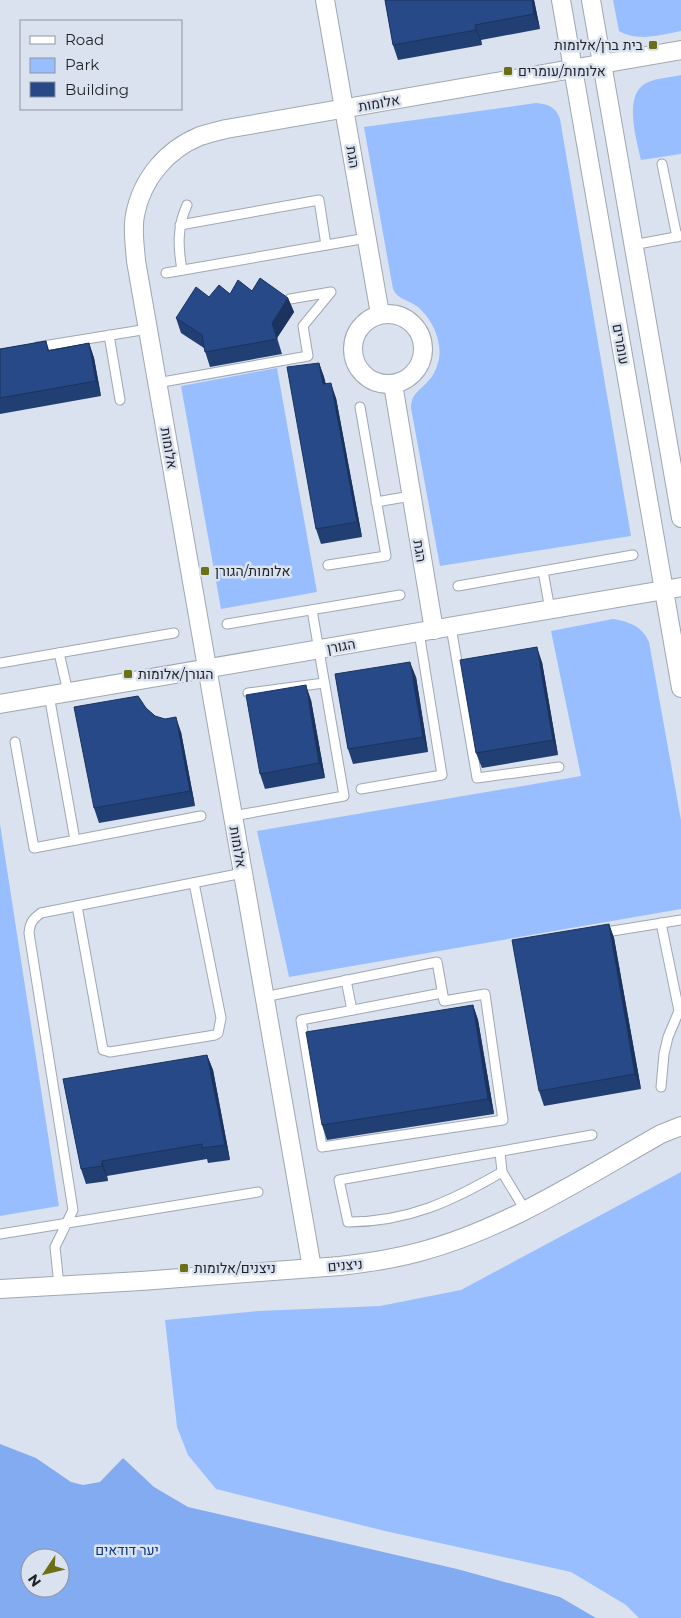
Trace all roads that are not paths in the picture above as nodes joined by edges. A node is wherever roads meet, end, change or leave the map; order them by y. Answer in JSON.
{"nodes":[{"id":1,"x":325,"y":0,"type":"edge"},
{"id":2,"x":561,"y":0,"type":"edge"},
{"id":3,"x":591,"y":0,"type":"edge"},
{"id":4,"x":681,"y":50,"type":"edge"},
{"id":5,"x":602,"y":63,"type":"junction"},
{"id":6,"x":573,"y":68,"type":"junction"},
{"id":7,"x":344,"y":109,"type":"junction"},
{"id":8,"x":662,"y":164,"type":"dead end"},
{"id":9,"x":187,"y":205,"type":"dead end"},
{"id":10,"x":180,"y":225,"type":"junction"},
{"id":11,"x":679,"y":236,"type":"edge"},
{"id":12,"x":367,"y":238,"type":"junction"},
{"id":13,"x":326,"y":245,"type":"junction"},
{"id":14,"x":633,"y":245,"type":"junction"},
{"id":15,"x":182,"y":270,"type":"junction"},
{"id":16,"x":166,"y":273,"type":"dead end"},
{"id":17,"x":290,"y":298,"type":"edge"},
{"id":18,"x":380,"y":314,"type":"junction"},
{"id":19,"x":148,"y":329,"type":"junction"},
{"id":20,"x":109,"y":336,"type":"junction"},
{"id":21,"x":27,"y":349,"type":"edge"},
{"id":22,"x":157,"y":383,"type":"junction"},
{"id":23,"x":393,"y":384,"type":"junction"},
{"id":24,"x":120,"y":400,"type":"dead end"},
{"id":25,"x":360,"y":407,"type":"dead end"},
{"id":26,"x":411,"y":496,"type":"junction"},
{"id":27,"x":376,"y":502,"type":"junction"},
{"id":28,"x":681,"y":518,"type":"edge"},
{"id":29,"x":633,"y":555,"type":"dead end"},
{"id":30,"x":328,"y":565,"type":"dead end"},
{"id":31,"x":543,"y":571,"type":"junction"},
{"id":32,"x":458,"y":586,"type":"dead end"},
{"id":33,"x":672,"y":589,"type":"edge"},
{"id":34,"x":400,"y":595,"type":"dead end"},
{"id":35,"x":312,"y":610,"type":"junction"},
{"id":36,"x":550,"y":610,"type":"junction"},
{"id":37,"x":228,"y":624,"type":"dead end"},
{"id":38,"x":451,"y":627,"type":"junction"},
{"id":39,"x":426,"y":631,"type":"junction"},
{"id":40,"x":174,"y":633,"type":"dead end"},
{"id":41,"x":318,"y":649,"type":"junction"},
{"id":42,"x":59,"y":653,"type":"junction"},
{"id":43,"x":0,"y":663,"type":"edge"},
{"id":44,"x":207,"y":668,"type":"junction"},
{"id":45,"x":324,"y":683,"type":"junction"},
{"id":46,"x":681,"y":688,"type":"edge"},
{"id":47,"x":68,"y":692,"type":"junction"},
{"id":48,"x":248,"y":693,"type":"edge"},
{"id":49,"x":49,"y":695,"type":"junction"},
{"id":50,"x":0,"y":704,"type":"edge"},
{"id":51,"x":15,"y":742,"type":"dead end"},
{"id":52,"x":559,"y":767,"type":"dead end"},
{"id":53,"x":362,"y":789,"type":"dead end"},
{"id":54,"x":200,"y":816,"type":"dead end"},
{"id":55,"x":233,"y":816,"type":"junction"},
{"id":56,"x":75,"y":840,"type":"junction"},
{"id":57,"x":243,"y":873,"type":"junction"},
{"id":58,"x":194,"y":883,"type":"junction"},
{"id":59,"x":77,"y":906,"type":"junction"},
{"id":60,"x":681,"y":920,"type":"edge"},
{"id":61,"x":660,"y":923,"type":"junction"},
{"id":62,"x":594,"y":934,"type":"edge"},
{"id":63,"x":346,"y":980,"type":"junction"},
{"id":64,"x":442,"y":993,"type":"junction"},
{"id":65,"x":264,"y":996,"type":"junction"},
{"id":66,"x":352,"y":1010,"type":"junction"},
{"id":67,"x":660,"y":1087,"type":"dead end"},
{"id":68,"x":681,"y":1117,"type":"edge"},
{"id":69,"x":681,"y":1126,"type":"edge"},
{"id":70,"x":661,"y":1134,"type":"junction"},
{"id":71,"x":592,"y":1135,"type":"dead end"},
{"id":72,"x":500,"y":1152,"type":"junction"},
{"id":73,"x":502,"y":1172,"type":"junction"},
{"id":74,"x":258,"y":1192,"type":"dead end"},
{"id":75,"x":525,"y":1210,"type":"junction"},
{"id":76,"x":66,"y":1223,"type":"junction"},
{"id":77,"x":0,"y":1234,"type":"edge"},
{"id":78,"x":312,"y":1268,"type":"junction"},
{"id":79,"x":59,"y":1284,"type":"junction"},
{"id":80,"x":0,"y":1288,"type":"edge"}],
"edges":[{"from":1,"to":7,"type":"street","name":"הגת"},
{"from":2,"to":6,"type":"street","name":"עומרים"},
{"from":3,"to":5,"type":"street"},
{"from":4,"to":5,"type":"street","name":"אלומות"},
{"from":5,"to":6,"type":"street","name":"אלומות"},
{"from":5,"to":14,"type":"street"},
{"from":6,"to":7,"type":"street","name":"אלומות"},
{"from":6,"to":33,"type":"street","name":"עומרים"},
{"from":7,"to":12,"type":"street","name":"הגת"},
{"from":7,"to":19,"type":"street","name":"אלומות"},
{"from":8,"to":11,"type":"lane"},
{"from":9,"to":10,"type":"lane"},
{"from":10,"to":13,"type":"lane"},
{"from":10,"to":15,"type":"lane"},
{"from":11,"to":14,"type":"lane"},
{"from":12,"to":13,"type":"lane"},
{"from":12,"to":18,"type":"street","name":"הגת"},
{"from":13,"to":15,"type":"lane"},
{"from":14,"to":28,"type":"street"},
{"from":15,"to":16,"type":"lane"},
{"from":17,"to":22,"type":"lane"},
{"from":18,"to":23,"type":"street"},
{"from":18,"to":23,"type":"street"},
{"from":19,"to":20,"type":"lane"},
{"from":19,"to":22,"type":"street","name":"אלומות"},
{"from":20,"to":21,"type":"lane"},
{"from":20,"to":24,"type":"lane"},
{"from":22,"to":44,"type":"street","name":"אלומות"},
{"from":23,"to":26,"type":"street","name":"הגת"},
{"from":25,"to":27,"type":"lane"},
{"from":26,"to":27,"type":"lane"},
{"from":26,"to":39,"type":"street","name":"הגת"},
{"from":27,"to":30,"type":"lane"},
{"from":29,"to":31,"type":"lane"},
{"from":31,"to":32,"type":"lane"},
{"from":31,"to":36,"type":"lane"},
{"from":33,"to":36,"type":"street","name":"הגורן"},
{"from":33,"to":46,"type":"street","name":"עומרים"},
{"from":34,"to":35,"type":"lane"},
{"from":35,"to":37,"type":"lane"},
{"from":35,"to":41,"type":"lane"},
{"from":36,"to":38,"type":"street","name":"הגורן"},
{"from":38,"to":39,"type":"street","name":"הגורן"},
{"from":38,"to":52,"type":"lane"},
{"from":39,"to":41,"type":"street","name":"הגורן"},
{"from":39,"to":53,"type":"lane"},
{"from":40,"to":42,"type":"lane"},
{"from":41,"to":44,"type":"street","name":"הגורן"},
{"from":41,"to":45,"type":"lane"},
{"from":42,"to":43,"type":"lane"},
{"from":42,"to":47,"type":"lane"},
{"from":44,"to":47,"type":"street","name":"הגורן"},
{"from":44,"to":55,"type":"street","name":"אלומות"},
{"from":45,"to":48,"type":"lane"},
{"from":45,"to":55,"type":"lane"},
{"from":47,"to":49,"type":"street","name":"הגורן"},
{"from":49,"to":50,"type":"street","name":"הגורן"},
{"from":49,"to":56,"type":"lane"},
{"from":51,"to":56,"type":"lane"},
{"from":54,"to":56,"type":"lane"},
{"from":55,"to":57,"type":"street","name":"אלומות"},
{"from":57,"to":58,"type":"lane"},
{"from":57,"to":65,"type":"street","name":"אלומות"},
{"from":58,"to":59,"type":"lane"},
{"from":58,"to":59,"type":"lane"},
{"from":59,"to":76,"type":"lane"},
{"from":60,"to":61,"type":"lane"},
{"from":61,"to":62,"type":"lane"},
{"from":61,"to":67,"type":"lane"},
{"from":63,"to":64,"type":"lane"},
{"from":63,"to":65,"type":"lane"},
{"from":63,"to":66,"type":"lane"},
{"from":64,"to":66,"type":"lane"},
{"from":64,"to":66,"type":"lane"},
{"from":65,"to":78,"type":"street","name":"אלומות"},
{"from":68,"to":70,"type":"street","name":"ניצנים"},
{"from":69,"to":70,"type":"street","name":"ניצנים"},
{"from":70,"to":75,"type":"street","name":"ניצנים"},
{"from":71,"to":72,"type":"lane"},
{"from":72,"to":73,"type":"lane"},
{"from":72,"to":73,"type":"lane"},
{"from":73,"to":75,"type":"lane"},
{"from":74,"to":76,"type":"lane"},
{"from":75,"to":78,"type":"street","name":"ניצנים"},
{"from":76,"to":77,"type":"lane"},
{"from":76,"to":79,"type":"lane"},
{"from":78,"to":79,"type":"street","name":"ניצנים"},
{"from":79,"to":80,"type":"street","name":"ניצנים"}]}
